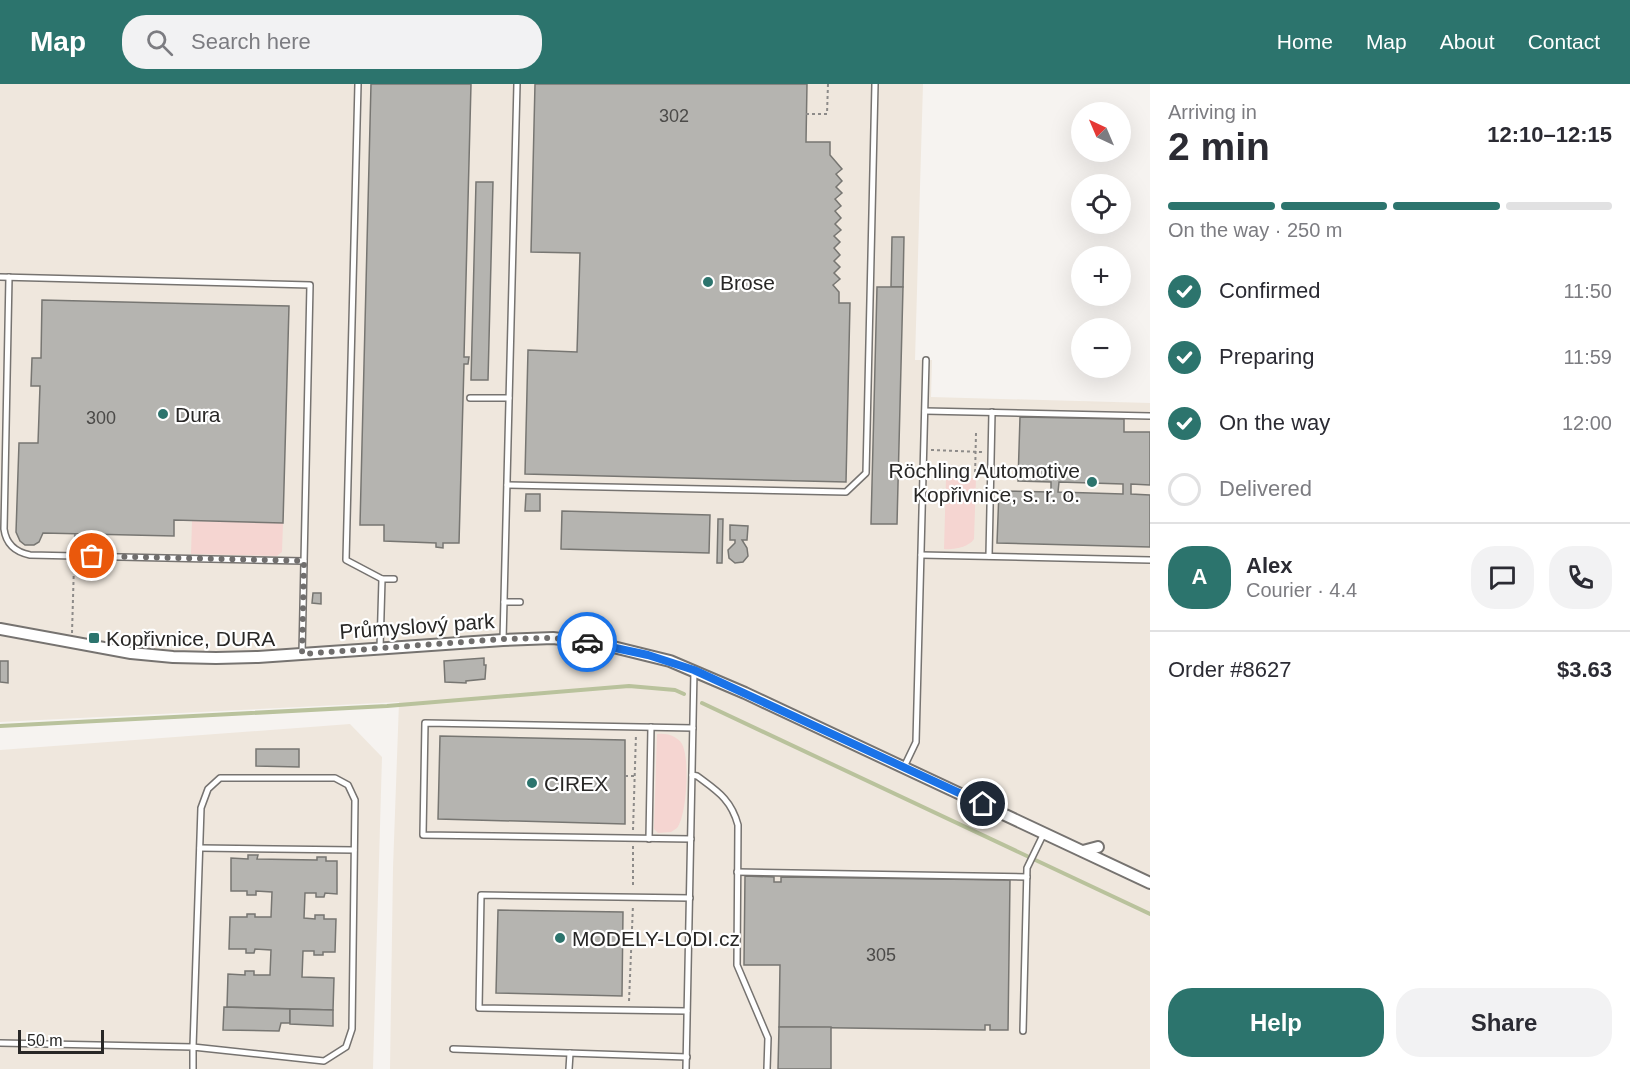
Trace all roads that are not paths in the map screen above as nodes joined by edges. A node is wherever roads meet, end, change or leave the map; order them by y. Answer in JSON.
{"nodes":[{"id":1,"x":358,"y":84,"type":"edge"},
{"id":2,"x":517,"y":84,"type":"edge"},
{"id":3,"x":875,"y":84,"type":"edge"},
{"id":4,"x":0,"y":277,"type":"edge"},
{"id":5,"x":9,"y":277,"type":"junction"},
{"id":6,"x":926,"y":360,"type":"dead end"},
{"id":7,"x":470,"y":398,"type":"dead end"},
{"id":8,"x":509,"y":398,"type":"junction"},
{"id":9,"x":924,"y":411,"type":"junction"},
{"id":10,"x":992,"y":412,"type":"junction"},
{"id":11,"x":1150,"y":416,"type":"edge"},
{"id":12,"x":507,"y":485,"type":"junction"},
{"id":13,"x":921,"y":555,"type":"junction"},
{"id":14,"x":989,"y":556,"type":"junction"},
{"id":15,"x":1150,"y":560,"type":"edge"},
{"id":16,"x":304,"y":561,"type":"junction"},
{"id":17,"x":382,"y":579,"type":"junction"},
{"id":18,"x":394,"y":579,"type":"dead end"},
{"id":19,"x":504,"y":602,"type":"junction"},
{"id":20,"x":520,"y":602,"type":"dead end"},
{"id":21,"x":0,"y":629,"type":"edge"},
{"id":22,"x":503,"y":639,"type":"junction"},
{"id":23,"x":380,"y":648,"type":"junction"},
{"id":24,"x":302,"y":654,"type":"junction"},
{"id":25,"x":694,"y":670,"type":"junction"},
{"id":26,"x":651,"y":727,"type":"junction"},
{"id":27,"x":693,"y":728,"type":"junction"},
{"id":28,"x":904,"y":767,"type":"junction"},
{"id":29,"x":692,"y":775,"type":"junction"},
{"id":30,"x":1044,"y":832,"type":"junction"},
{"id":31,"x":649,"y":838,"type":"junction"},
{"id":32,"x":691,"y":839,"type":"junction"},
{"id":33,"x":1098,"y":847,"type":"dead end"},
{"id":34,"x":200,"y":848,"type":"junction"},
{"id":35,"x":354,"y":850,"type":"junction"},
{"id":36,"x":1083,"y":851,"type":"junction"},
{"id":37,"x":737,"y":872,"type":"junction"},
{"id":38,"x":1027,"y":876,"type":"junction"},
{"id":39,"x":1150,"y":883,"type":"edge"},
{"id":40,"x":690,"y":898,"type":"junction"},
{"id":41,"x":687,"y":1011,"type":"junction"},
{"id":42,"x":1023,"y":1031,"type":"dead end"},
{"id":43,"x":0,"y":1043,"type":"edge"},
{"id":44,"x":193,"y":1047,"type":"junction"},
{"id":45,"x":453,"y":1049,"type":"dead end"},
{"id":46,"x":570,"y":1053,"type":"junction"},
{"id":47,"x":687,"y":1057,"type":"junction"},
{"id":48,"x":193,"y":1069,"type":"edge"},
{"id":49,"x":569,"y":1069,"type":"edge"},
{"id":50,"x":686,"y":1069,"type":"edge"},
{"id":51,"x":767,"y":1069,"type":"edge"}],
"edges":[{"from":1,"to":17,"type":"lane"},
{"from":2,"to":8,"type":"lane"},
{"from":3,"to":12,"type":"lane"},
{"from":4,"to":5,"type":"lane"},
{"from":5,"to":16,"type":"lane"},
{"from":5,"to":16,"type":"lane"},
{"from":6,"to":9,"type":"lane"},
{"from":7,"to":8,"type":"lane"},
{"from":8,"to":12,"type":"lane"},
{"from":9,"to":10,"type":"lane"},
{"from":9,"to":13,"type":"lane"},
{"from":10,"to":11,"type":"lane"},
{"from":10,"to":14,"type":"lane"},
{"from":12,"to":19,"type":"lane"},
{"from":13,"to":14,"type":"lane"},
{"from":13,"to":28,"type":"lane"},
{"from":14,"to":15,"type":"lane"},
{"from":16,"to":24,"type":"lane"},
{"from":17,"to":18,"type":"lane"},
{"from":17,"to":23,"type":"lane"},
{"from":19,"to":20,"type":"lane"},
{"from":19,"to":22,"type":"lane"},
{"from":21,"to":24,"type":"street","name":"Průmyslový park"},
{"from":22,"to":23,"type":"street","name":"Průmyslový park"},
{"from":22,"to":25,"type":"street","name":"Průmyslový park"},
{"from":23,"to":24,"type":"street","name":"Průmyslový park"},
{"from":25,"to":27,"type":"lane"},
{"from":25,"to":28,"type":"street","name":"Průmyslový park"},
{"from":26,"to":27,"type":"lane"},
{"from":26,"to":31,"type":"lane"},
{"from":26,"to":31,"type":"lane"},
{"from":27,"to":29,"type":"lane"},
{"from":28,"to":30,"type":"street","name":"Průmyslový park"},
{"from":29,"to":32,"type":"lane"},
{"from":29,"to":37,"type":"lane"},
{"from":30,"to":36,"type":"street","name":"Průmyslový park"},
{"from":30,"to":38,"type":"lane"},
{"from":31,"to":32,"type":"lane"},
{"from":32,"to":40,"type":"lane"},
{"from":33,"to":36,"type":"street"},
{"from":34,"to":35,"type":"lane"},
{"from":34,"to":35,"type":"lane"},
{"from":34,"to":44,"type":"lane"},
{"from":35,"to":44,"type":"lane"},
{"from":36,"to":39,"type":"street","name":"Průmyslový park"},
{"from":37,"to":38,"type":"lane"},
{"from":37,"to":51,"type":"lane"},
{"from":38,"to":42,"type":"lane"},
{"from":40,"to":41,"type":"lane"},
{"from":40,"to":41,"type":"lane"},
{"from":41,"to":47,"type":"lane"},
{"from":43,"to":44,"type":"lane"},
{"from":44,"to":48,"type":"lane"},
{"from":45,"to":46,"type":"lane"},
{"from":46,"to":47,"type":"lane"},
{"from":46,"to":49,"type":"lane"},
{"from":47,"to":50,"type":"lane"}]}
